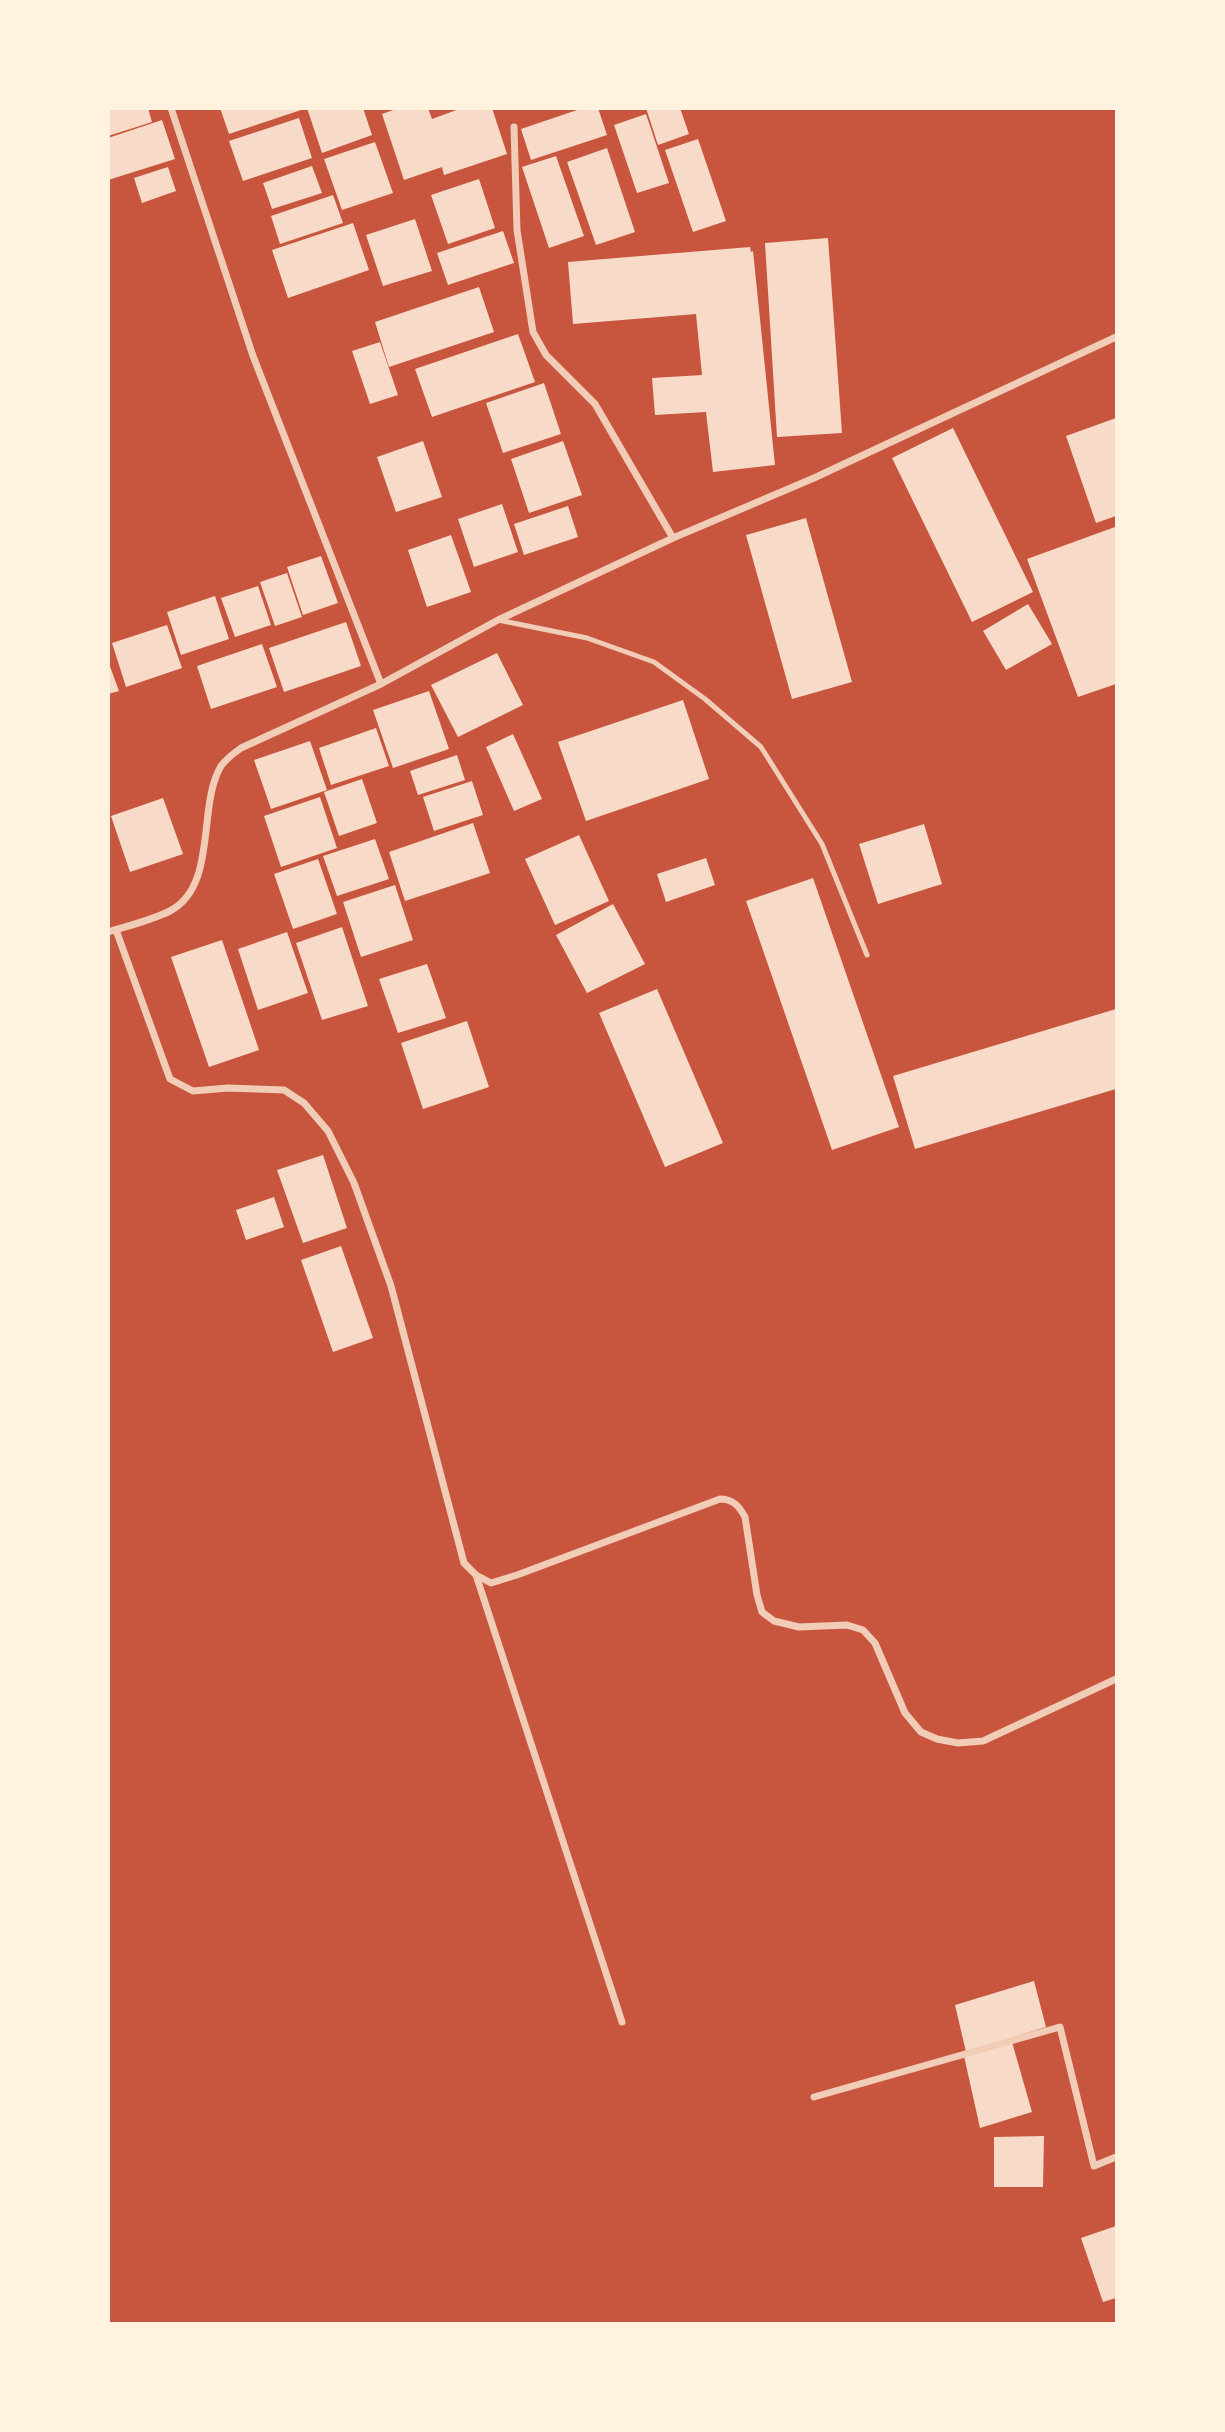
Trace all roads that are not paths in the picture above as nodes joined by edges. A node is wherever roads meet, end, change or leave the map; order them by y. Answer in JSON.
{"nodes":[{"id":1,"x":171,"y":108,"type":"edge"},
{"id":2,"x":514,"y":127,"type":"dead end"},
{"id":3,"x":1116,"y":337,"type":"edge"},
{"id":4,"x":673,"y":538,"type":"junction"},
{"id":5,"x":498,"y":620,"type":"junction"},
{"id":6,"x":381,"y":684,"type":"junction"},
{"id":7,"x":112,"y":931,"type":"edge"},
{"id":8,"x":867,"y":955,"type":"dead end"},
{"id":9,"x":476,"y":1576,"type":"junction"},
{"id":10,"x":1116,"y":1679,"type":"edge"},
{"id":11,"x":622,"y":2022,"type":"dead end"},
{"id":12,"x":814,"y":2097,"type":"dead end"},
{"id":13,"x":1116,"y":2157,"type":"edge"}],
"edges":[{"from":1,"to":6,"type":"street"},
{"from":2,"to":4,"type":"street"},
{"from":3,"to":4,"type":"street"},
{"from":4,"to":5,"type":"street"},
{"from":5,"to":6,"type":"street"},
{"from":5,"to":8,"type":"lane"},
{"from":6,"to":7,"type":"street"},
{"from":7,"to":9,"type":"street"},
{"from":9,"to":10,"type":"street"},
{"from":9,"to":11,"type":"street"},
{"from":12,"to":13,"type":"street"}]}
